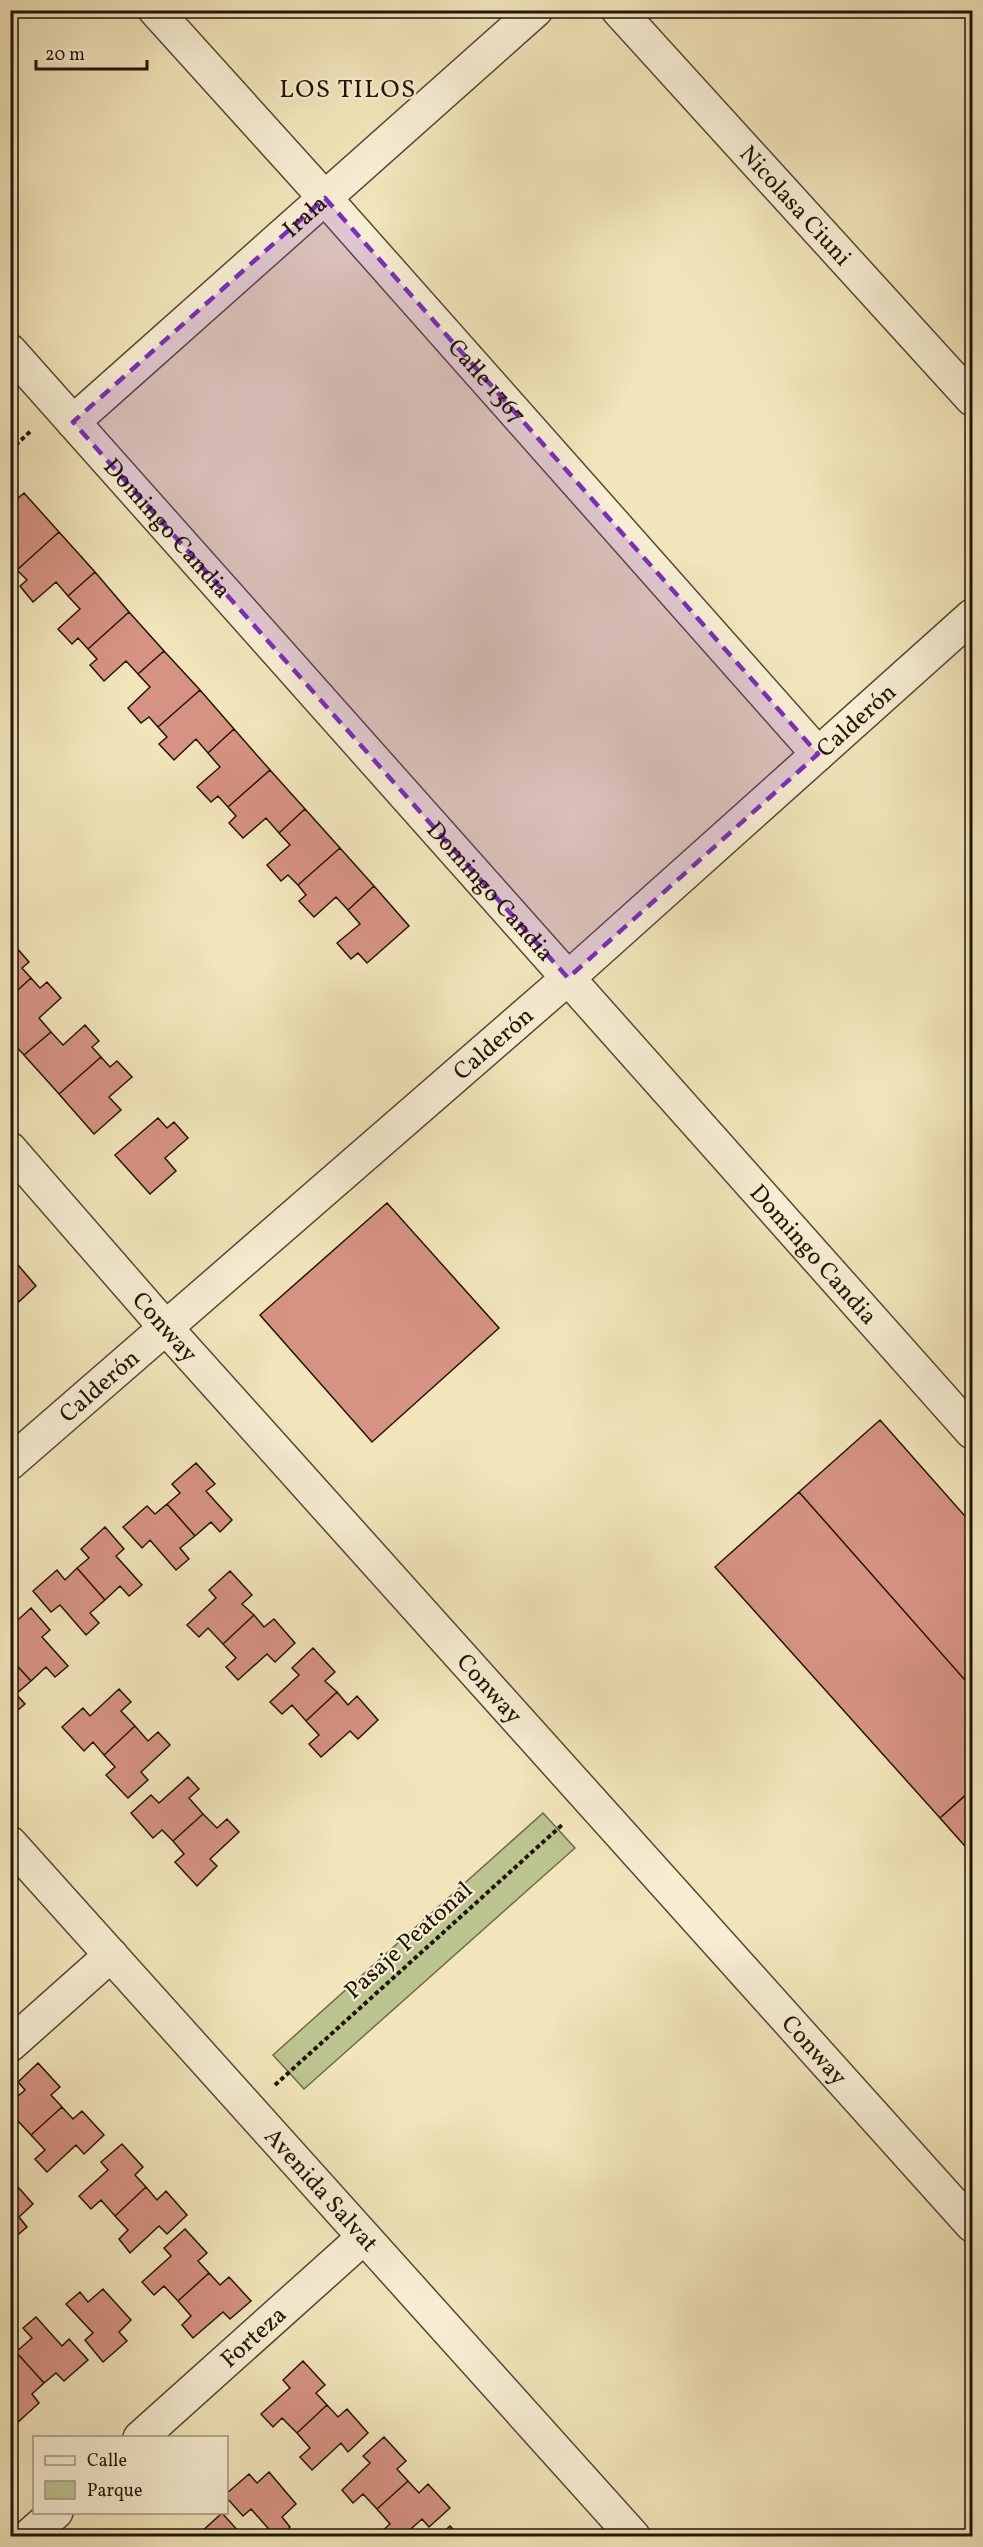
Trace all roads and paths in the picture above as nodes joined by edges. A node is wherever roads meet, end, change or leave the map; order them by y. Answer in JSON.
{"nodes":[{"id":1,"x":155,"y":10,"type":"edge"},
{"id":2,"x":536,"y":10,"type":"edge"},
{"id":3,"x":618,"y":10,"type":"edge"},
{"id":4,"x":325,"y":198,"type":"junction"},
{"id":5,"x":10,"y":351,"type":"edge"},
{"id":6,"x":972,"y":399,"type":"edge"},
{"id":7,"x":73,"y":422,"type":"junction"},
{"id":8,"x":972,"y":616,"type":"edge"},
{"id":9,"x":818,"y":754,"type":"junction"},
{"id":10,"x":568,"y":978,"type":"junction"},
{"id":11,"x":10,"y":1149,"type":"edge"},
{"id":12,"x":166,"y":1328,"type":"junction"},
{"id":13,"x":972,"y":1432,"type":"edge"},
{"id":14,"x":10,"y":1463,"type":"edge"},
{"id":15,"x":590,"y":1799,"type":"junction"},
{"id":16,"x":10,"y":1843,"type":"edge"},
{"id":17,"x":111,"y":1955,"type":"junction"},
{"id":18,"x":10,"y":2045,"type":"edge"},
{"id":19,"x":249,"y":2108,"type":"junction"},
{"id":20,"x":972,"y":2225,"type":"edge"},
{"id":21,"x":364,"y":2237,"type":"junction"},
{"id":22,"x":142,"y":2436,"type":"edge"},
{"id":23,"x":54,"y":2514,"type":"edge"},
{"id":24,"x":972,"y":2533,"type":"edge"},
{"id":25,"x":29,"y":2536,"type":"edge"},
{"id":26,"x":633,"y":2536,"type":"edge"},
{"id":27,"x":970,"y":2536,"type":"edge"}],
"edges":[{"from":1,"to":4,"type":"street","name":"Calle 1367"},
{"from":2,"to":4,"type":"street","name":"Irala"},
{"from":3,"to":6,"type":"street","name":"Nicolasa Ciuni"},
{"from":4,"to":7,"type":"street","name":"Irala"},
{"from":4,"to":9,"type":"street","name":"Calle 1367"},
{"from":5,"to":7,"type":"street","name":"Domingo Candia"},
{"from":7,"to":10,"type":"street","name":"Domingo Candia"},
{"from":8,"to":9,"type":"street","name":"Calderón"},
{"from":9,"to":10,"type":"street","name":"Calderón"},
{"from":10,"to":12,"type":"street","name":"Calderón"},
{"from":10,"to":13,"type":"street","name":"Domingo Candia"},
{"from":11,"to":12,"type":"street","name":"Conway"},
{"from":12,"to":14,"type":"street","name":"Calderón"},
{"from":12,"to":15,"type":"street","name":"Conway"},
{"from":15,"to":19,"type":"path","name":"Pasaje Peatonal"},
{"from":15,"to":20,"type":"street","name":"Conway"},
{"from":16,"to":17,"type":"street","name":"Avenida Salvat"},
{"from":17,"to":18,"type":"street"},
{"from":17,"to":19,"type":"street","name":"Avenida Salvat"},
{"from":19,"to":21,"type":"street","name":"Avenida Salvat"},
{"from":21,"to":22,"type":"street","name":"Forteza"},
{"from":21,"to":26,"type":"street","name":"Avenida Salvat"},
{"from":23,"to":25,"type":"street"},
{"from":24,"to":27,"type":"path"}]}
